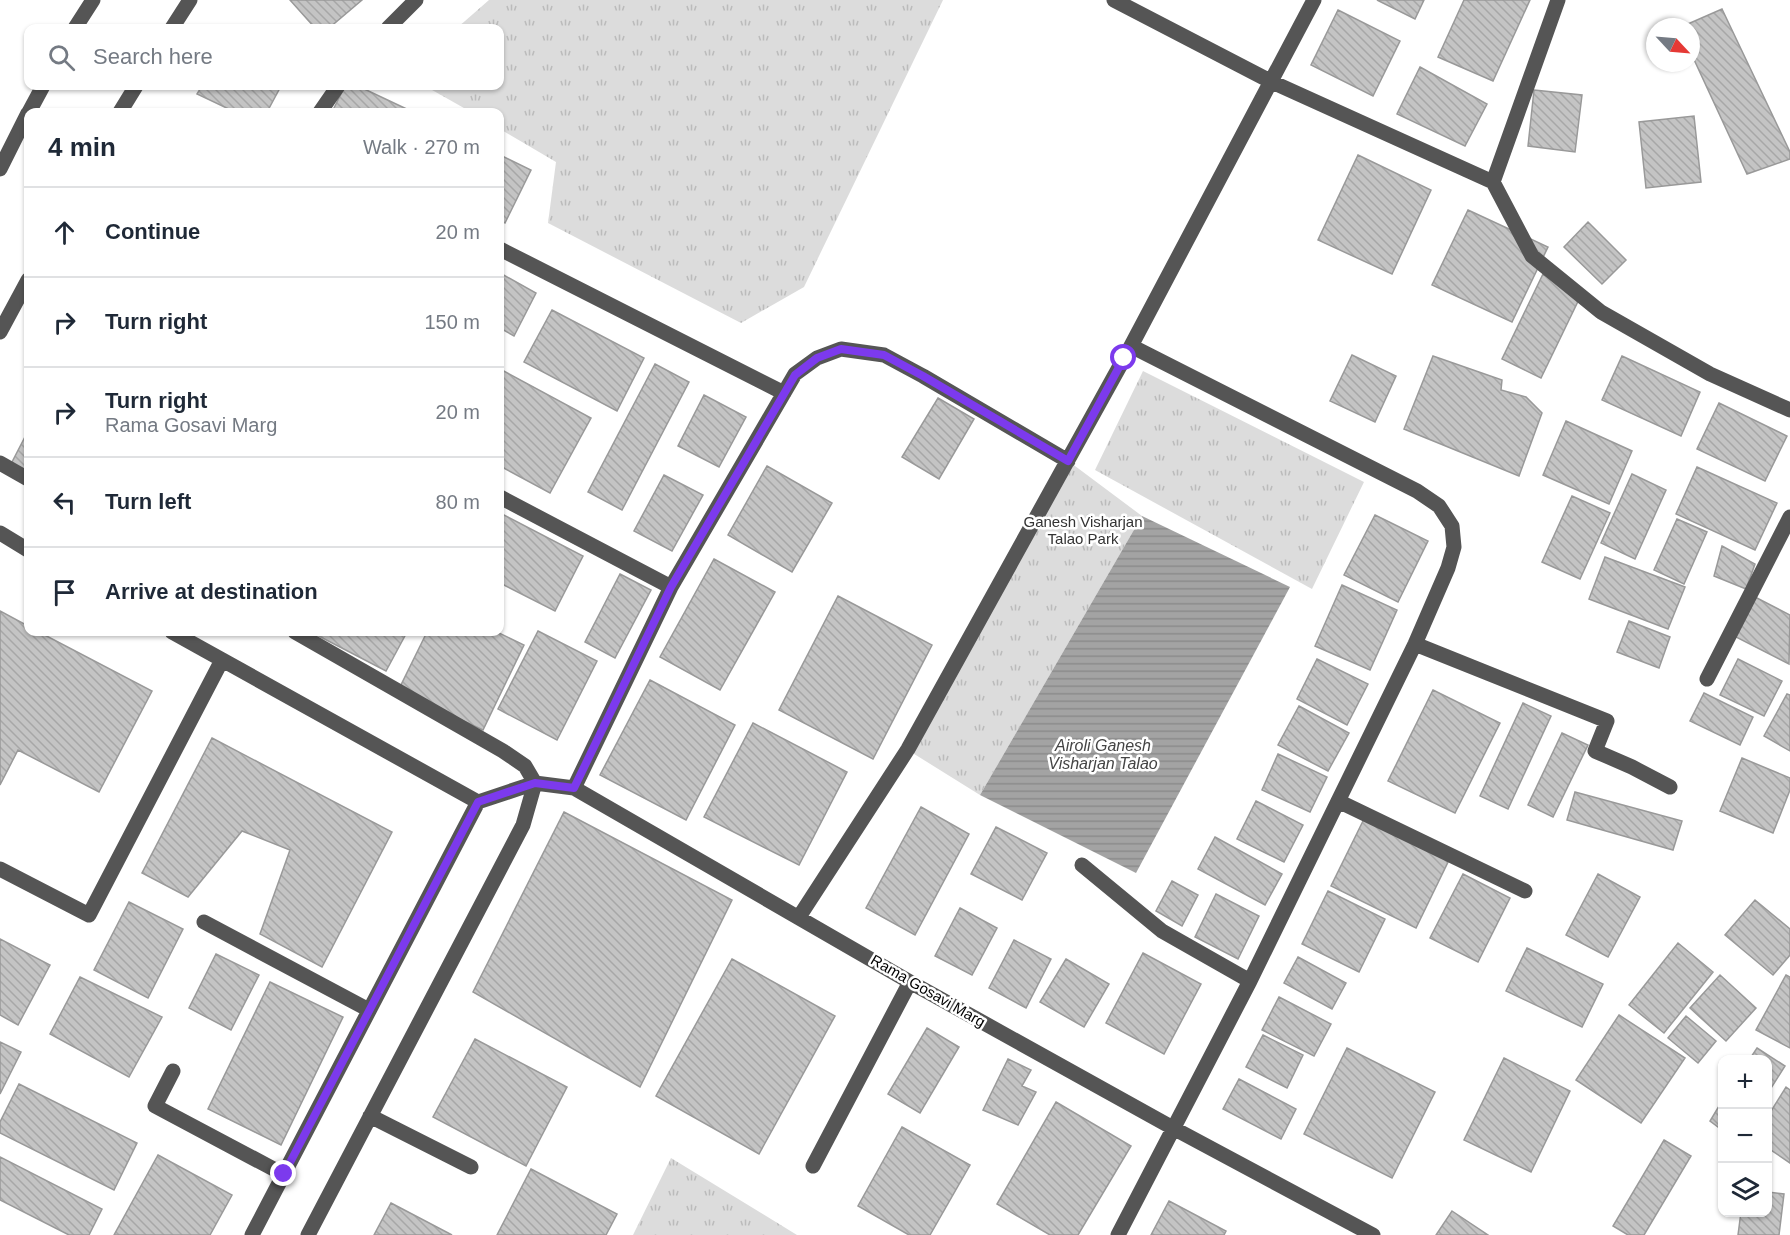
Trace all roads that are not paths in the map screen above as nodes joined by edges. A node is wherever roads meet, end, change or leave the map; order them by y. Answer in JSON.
{"nodes":[{"id":1,"x":93,"y":0,"type":"edge"},
{"id":2,"x":190,"y":0,"type":"edge"},
{"id":3,"x":416,"y":0,"type":"edge"},
{"id":4,"x":1314,"y":0,"type":"edge"},
{"id":5,"x":1558,"y":0,"type":"edge"},
{"id":6,"x":1120,"y":1,"type":"edge"},
{"id":7,"x":78,"y":24,"type":"edge"},
{"id":8,"x":175,"y":24,"type":"edge"},
{"id":9,"x":392,"y":24,"type":"edge"},
{"id":10,"x":1272,"y":82,"type":"junction"},
{"id":11,"x":41,"y":90,"type":"edge"},
{"id":12,"x":134,"y":90,"type":"edge"},
{"id":13,"x":335,"y":90,"type":"edge"},
{"id":14,"x":32,"y":108,"type":"edge"},
{"id":15,"x":122,"y":108,"type":"edge"},
{"id":16,"x":323,"y":108,"type":"edge"},
{"id":17,"x":24,"y":123,"type":"edge"},
{"id":18,"x":0,"y":169,"type":"edge"},
{"id":19,"x":1493,"y":182,"type":"junction"},
{"id":20,"x":504,"y":251,"type":"edge"},
{"id":21,"x":24,"y":287,"type":"edge"},
{"id":22,"x":0,"y":332,"type":"edge"},
{"id":23,"x":1131,"y":346,"type":"junction"},
{"id":24,"x":784,"y":393,"type":"junction"},
{"id":25,"x":1790,"y":410,"type":"edge"},
{"id":26,"x":1068,"y":461,"type":"junction"},
{"id":27,"x":0,"y":463,"type":"edge"},
{"id":28,"x":24,"y":477,"type":"edge"},
{"id":29,"x":504,"y":499,"type":"edge"},
{"id":30,"x":1790,"y":517,"type":"edge"},
{"id":31,"x":1,"y":537,"type":"edge"},
{"id":32,"x":24,"y":548,"type":"edge"},
{"id":33,"x":671,"y":587,"type":"junction"},
{"id":34,"x":179,"y":636,"type":"edge"},
{"id":35,"x":302,"y":636,"type":"edge"},
{"id":36,"x":1415,"y":644,"type":"junction"},
{"id":37,"x":222,"y":660,"type":"junction"},
{"id":38,"x":1707,"y":679,"type":"dead end"},
{"id":39,"x":535,"y":783,"type":"junction"},
{"id":40,"x":1670,"y":787,"type":"dead end"},
{"id":41,"x":574,"y":788,"type":"junction"},
{"id":42,"x":1338,"y":801,"type":"junction"},
{"id":43,"x":478,"y":802,"type":"junction"},
{"id":44,"x":1082,"y":866,"type":"dead end"},
{"id":45,"x":0,"y":869,"type":"edge"},
{"id":46,"x":1525,"y":891,"type":"dead end"},
{"id":47,"x":800,"y":917,"type":"junction"},
{"id":48,"x":204,"y":922,"type":"dead end"},
{"id":49,"x":910,"y":981,"type":"junction"},
{"id":50,"x":1250,"y":981,"type":"junction"},
{"id":51,"x":369,"y":1010,"type":"junction"},
{"id":52,"x":173,"y":1071,"type":"dead end"},
{"id":53,"x":370,"y":1116,"type":"junction"},
{"id":54,"x":1173,"y":1128,"type":"junction"},
{"id":55,"x":813,"y":1166,"type":"dead end"},
{"id":56,"x":471,"y":1167,"type":"dead end"},
{"id":57,"x":284,"y":1174,"type":"junction"},
{"id":58,"x":252,"y":1235,"type":"edge"},
{"id":59,"x":308,"y":1235,"type":"edge"},
{"id":60,"x":1118,"y":1235,"type":"edge"},
{"id":61,"x":1373,"y":1235,"type":"edge"}],
"edges":[{"from":1,"to":7,"type":"street"},
{"from":2,"to":8,"type":"street"},
{"from":3,"to":9,"type":"street"},
{"from":4,"to":10,"type":"street"},
{"from":5,"to":19,"type":"street"},
{"from":6,"to":10,"type":"street"},
{"from":10,"to":19,"type":"street"},
{"from":10,"to":23,"type":"street"},
{"from":11,"to":14,"type":"street"},
{"from":12,"to":15,"type":"street"},
{"from":13,"to":16,"type":"street"},
{"from":17,"to":18,"type":"street"},
{"from":19,"to":25,"type":"street"},
{"from":20,"to":24,"type":"street"},
{"from":21,"to":22,"type":"street"},
{"from":23,"to":26,"type":"street"},
{"from":23,"to":36,"type":"street"},
{"from":24,"to":26,"type":"street"},
{"from":24,"to":33,"type":"street"},
{"from":26,"to":47,"type":"street"},
{"from":27,"to":28,"type":"street"},
{"from":29,"to":33,"type":"street"},
{"from":30,"to":38,"type":"street"},
{"from":31,"to":32,"type":"street"},
{"from":33,"to":41,"type":"street"},
{"from":34,"to":37,"type":"street"},
{"from":35,"to":39,"type":"street"},
{"from":36,"to":40,"type":"street"},
{"from":36,"to":42,"type":"street"},
{"from":37,"to":43,"type":"street"},
{"from":37,"to":45,"type":"street"},
{"from":39,"to":41,"type":"street","name":"Rama Gosavi Marg"},
{"from":39,"to":43,"type":"street","name":"Rama Gosavi Marg"},
{"from":39,"to":53,"type":"street"},
{"from":41,"to":47,"type":"street","name":"Rama Gosavi Marg"},
{"from":42,"to":46,"type":"street"},
{"from":42,"to":50,"type":"street"},
{"from":43,"to":51,"type":"street"},
{"from":44,"to":50,"type":"street"},
{"from":47,"to":49,"type":"street","name":"Rama Gosavi Marg"},
{"from":48,"to":51,"type":"street"},
{"from":49,"to":54,"type":"street","name":"Rama Gosavi Marg"},
{"from":49,"to":55,"type":"street"},
{"from":50,"to":54,"type":"street"},
{"from":51,"to":57,"type":"street"},
{"from":52,"to":57,"type":"street"},
{"from":53,"to":56,"type":"street"},
{"from":53,"to":59,"type":"street"},
{"from":54,"to":60,"type":"street"},
{"from":54,"to":61,"type":"street","name":"Rama Gosavi Marg"},
{"from":57,"to":58,"type":"street"}]}
